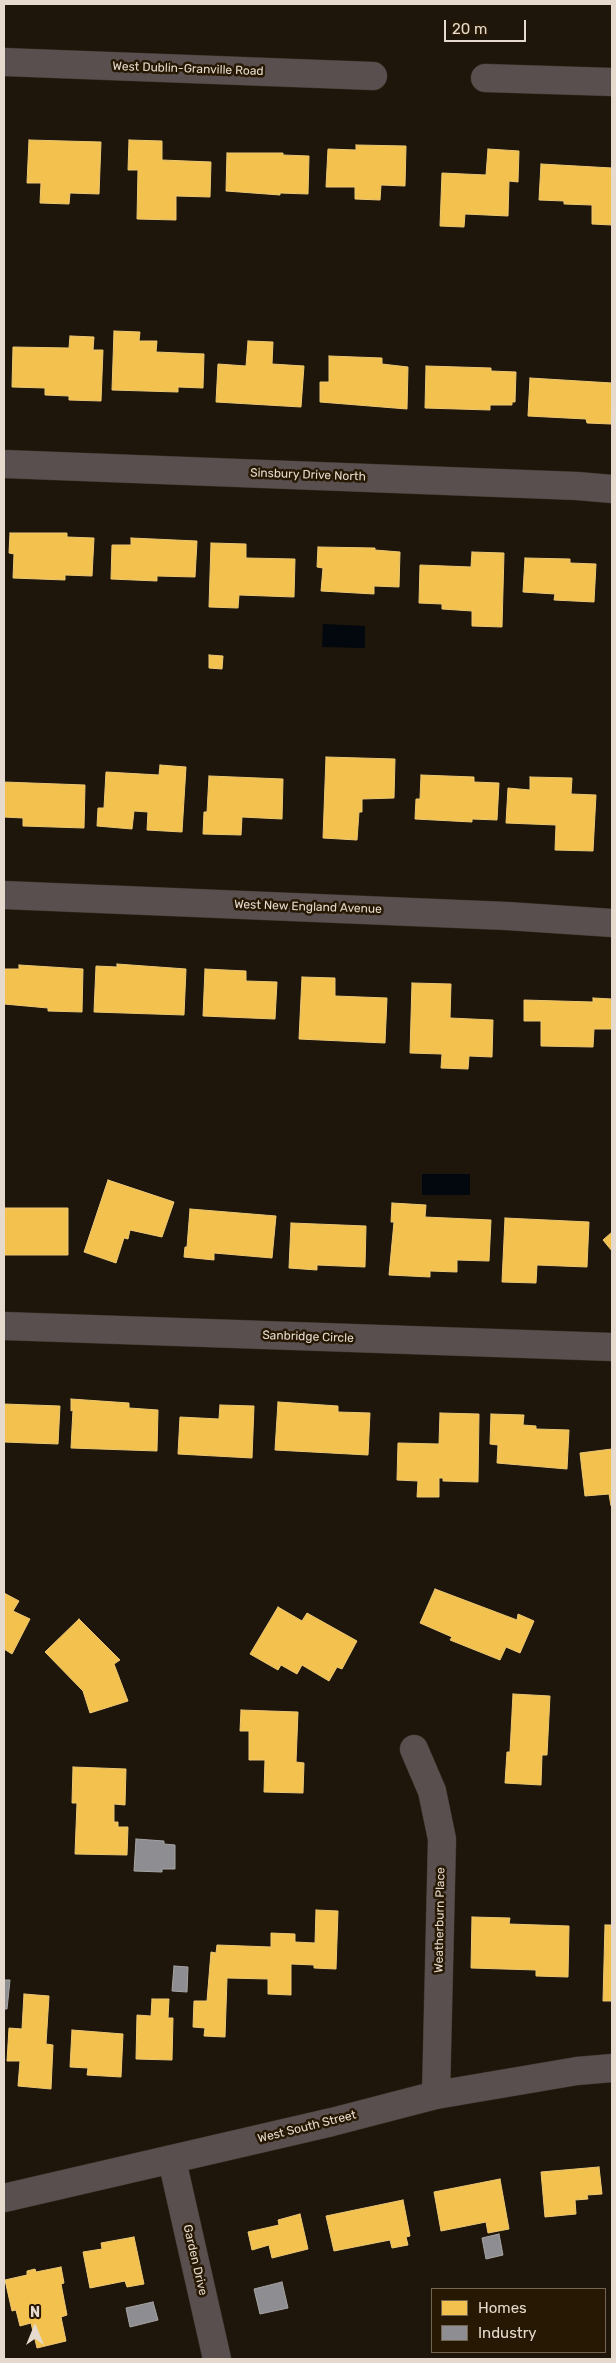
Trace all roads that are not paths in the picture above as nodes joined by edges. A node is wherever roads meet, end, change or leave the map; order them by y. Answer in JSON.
{"nodes":[{"id":1,"x":4,"y":62,"type":"edge"},
{"id":2,"x":373,"y":76,"type":"dead end"},
{"id":3,"x":485,"y":78,"type":"dead end"},
{"id":4,"x":612,"y":82,"type":"edge"},
{"id":5,"x":4,"y":464,"type":"edge"},
{"id":6,"x":612,"y":489,"type":"edge"},
{"id":7,"x":4,"y":895,"type":"edge"},
{"id":8,"x":612,"y":923,"type":"edge"},
{"id":9,"x":4,"y":1326,"type":"edge"},
{"id":10,"x":612,"y":1347,"type":"edge"},
{"id":11,"x":414,"y":1750,"type":"dead end"},
{"id":12,"x":612,"y":2068,"type":"edge"},
{"id":13,"x":436,"y":2095,"type":"junction"},
{"id":14,"x":172,"y":2160,"type":"junction"},
{"id":15,"x":4,"y":2198,"type":"edge"},
{"id":16,"x":218,"y":2359,"type":"edge"}],
"edges":[{"from":1,"to":2,"type":"street","name":"West Dublin-Granville Road"},
{"from":3,"to":4,"type":"street"},
{"from":5,"to":6,"type":"street","name":"Sinsbury Drive North"},
{"from":7,"to":8,"type":"street","name":"West New England Avenue"},
{"from":9,"to":10,"type":"street","name":"Sanbridge Circle"},
{"from":11,"to":13,"type":"street","name":"Weatherburn Place"},
{"from":12,"to":13,"type":"street","name":"West South Street"},
{"from":13,"to":14,"type":"street","name":"West South Street"},
{"from":14,"to":15,"type":"street","name":"West South Street"},
{"from":14,"to":16,"type":"street","name":"Garden Drive"}]}
